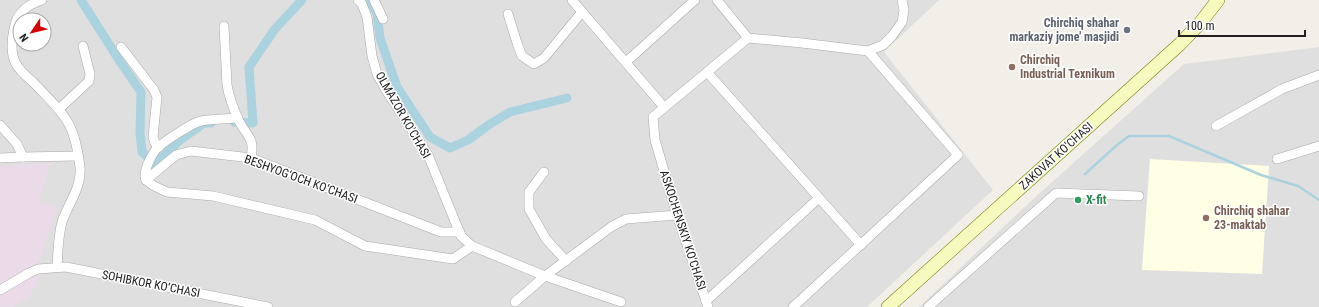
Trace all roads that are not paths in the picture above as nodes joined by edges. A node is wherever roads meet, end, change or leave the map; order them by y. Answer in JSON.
{"nodes":[{"id":1,"x":42,"y":0,"type":"edge"},
{"id":2,"x":358,"y":0,"type":"edge"},
{"id":3,"x":374,"y":0,"type":"edge"},
{"id":4,"x":572,"y":0,"type":"edge"},
{"id":5,"x":695,"y":0,"type":"edge"},
{"id":6,"x":717,"y":0,"type":"edge"},
{"id":7,"x":902,"y":0,"type":"edge"},
{"id":8,"x":1218,"y":0,"type":"edge"},
{"id":9,"x":582,"y":12,"type":"junction"},
{"id":10,"x":508,"y":14,"type":"dead end"},
{"id":11,"x":383,"y":19,"type":"dead end"},
{"id":12,"x":224,"y":26,"type":"dead end"},
{"id":13,"x":748,"y":38,"type":"junction"},
{"id":14,"x":83,"y":46,"type":"dead end"},
{"id":15,"x":121,"y":48,"type":"dead end"},
{"id":16,"x":868,"y":51,"type":"junction"},
{"id":17,"x":626,"y":62,"type":"junction"},
{"id":18,"x":707,"y":72,"type":"junction"},
{"id":19,"x":1319,"y":75,"type":"edge"},
{"id":20,"x":664,"y":107,"type":"junction"},
{"id":21,"x":59,"y":109,"type":"junction"},
{"id":22,"x":238,"y":118,"type":"junction"},
{"id":23,"x":0,"y":125,"type":"edge"},
{"id":24,"x":1216,"y":126,"type":"dead end"},
{"id":25,"x":1319,"y":146,"type":"edge"},
{"id":26,"x":159,"y":147,"type":"junction"},
{"id":27,"x":78,"y":156,"type":"junction"},
{"id":28,"x":23,"y":157,"type":"junction"},
{"id":29,"x":0,"y":158,"type":"edge"},
{"id":30,"x":251,"y":158,"type":"junction"},
{"id":31,"x":1277,"y":159,"type":"dead end"},
{"id":32,"x":544,"y":172,"type":"dead end"},
{"id":33,"x":146,"y":180,"type":"junction"},
{"id":34,"x":1139,"y":196,"type":"dead end"},
{"id":35,"x":819,"y":198,"type":"junction"},
{"id":36,"x":677,"y":215,"type":"junction"},
{"id":37,"x":460,"y":232,"type":"junction"},
{"id":38,"x":861,"y":244,"type":"junction"},
{"id":39,"x":472,"y":246,"type":"junction"},
{"id":40,"x":566,"y":261,"type":"junction"},
{"id":41,"x":57,"y":267,"type":"junction"},
{"id":42,"x":545,"y":276,"type":"junction"},
{"id":43,"x":0,"y":290,"type":"edge"},
{"id":44,"x":515,"y":302,"type":"dead end"},
{"id":45,"x":621,"y":302,"type":"dead end"},
{"id":46,"x":707,"y":304,"type":"edge"},
{"id":47,"x":268,"y":307,"type":"edge"},
{"id":48,"x":794,"y":307,"type":"edge"},
{"id":49,"x":888,"y":307,"type":"edge"},
{"id":50,"x":928,"y":307,"type":"edge"}],
"edges":[{"from":1,"to":21,"type":"street"},
{"from":2,"to":37,"type":"street","name":"OLMAZOR KO'CHASI"},
{"from":3,"to":11,"type":"street"},
{"from":4,"to":9,"type":"street"},
{"from":5,"to":17,"type":"street"},
{"from":6,"to":13,"type":"street"},
{"from":7,"to":16,"type":"street"},
{"from":8,"to":49,"type":"main road","name":"ZAKOVAT KO'CHASI"},
{"from":9,"to":10,"type":"street"},
{"from":9,"to":17,"type":"street"},
{"from":12,"to":22,"type":"street"},
{"from":13,"to":16,"type":"street"},
{"from":13,"to":18,"type":"street","name":"ASKOCHENSKIY KO'CHASI"},
{"from":14,"to":21,"type":"street"},
{"from":15,"to":26,"type":"street"},
{"from":16,"to":38,"type":"street"},
{"from":17,"to":20,"type":"street"},
{"from":18,"to":20,"type":"street","name":"ASKOCHENSKIY KO'CHASI"},
{"from":18,"to":35,"type":"street"},
{"from":19,"to":24,"type":"street"},
{"from":20,"to":36,"type":"street","name":"ASKOCHENSKIY KO'CHASI"},
{"from":21,"to":27,"type":"street"},
{"from":22,"to":26,"type":"street"},
{"from":22,"to":30,"type":"street"},
{"from":23,"to":28,"type":"street"},
{"from":25,"to":31,"type":"street"},
{"from":26,"to":33,"type":"street"},
{"from":27,"to":28,"type":"street"},
{"from":27,"to":41,"type":"street"},
{"from":28,"to":29,"type":"street"},
{"from":30,"to":33,"type":"street","name":"BESHYOG‘OCH KO‘CHASI"},
{"from":30,"to":37,"type":"street","name":"BESHYOG‘OCH KO‘CHASI"},
{"from":32,"to":40,"type":"street"},
{"from":33,"to":39,"type":"street"},
{"from":34,"to":50,"type":"street"},
{"from":35,"to":38,"type":"street"},
{"from":35,"to":46,"type":"street","name":"ASKOCHENSKIY KO'CHASI"},
{"from":36,"to":40,"type":"street"},
{"from":36,"to":46,"type":"street","name":"ASKOCHENSKIY KO'CHASI"},
{"from":37,"to":39,"type":"street","name":"OLMAZOR KO'CHASI"},
{"from":38,"to":48,"type":"street"},
{"from":39,"to":42,"type":"street"},
{"from":40,"to":42,"type":"street"},
{"from":41,"to":43,"type":"street","name":"SOHIBKOR KO‘CHASI"},
{"from":41,"to":47,"type":"street","name":"SOHIBKOR KO‘CHASI"},
{"from":42,"to":44,"type":"street"},
{"from":42,"to":45,"type":"street"}]}
